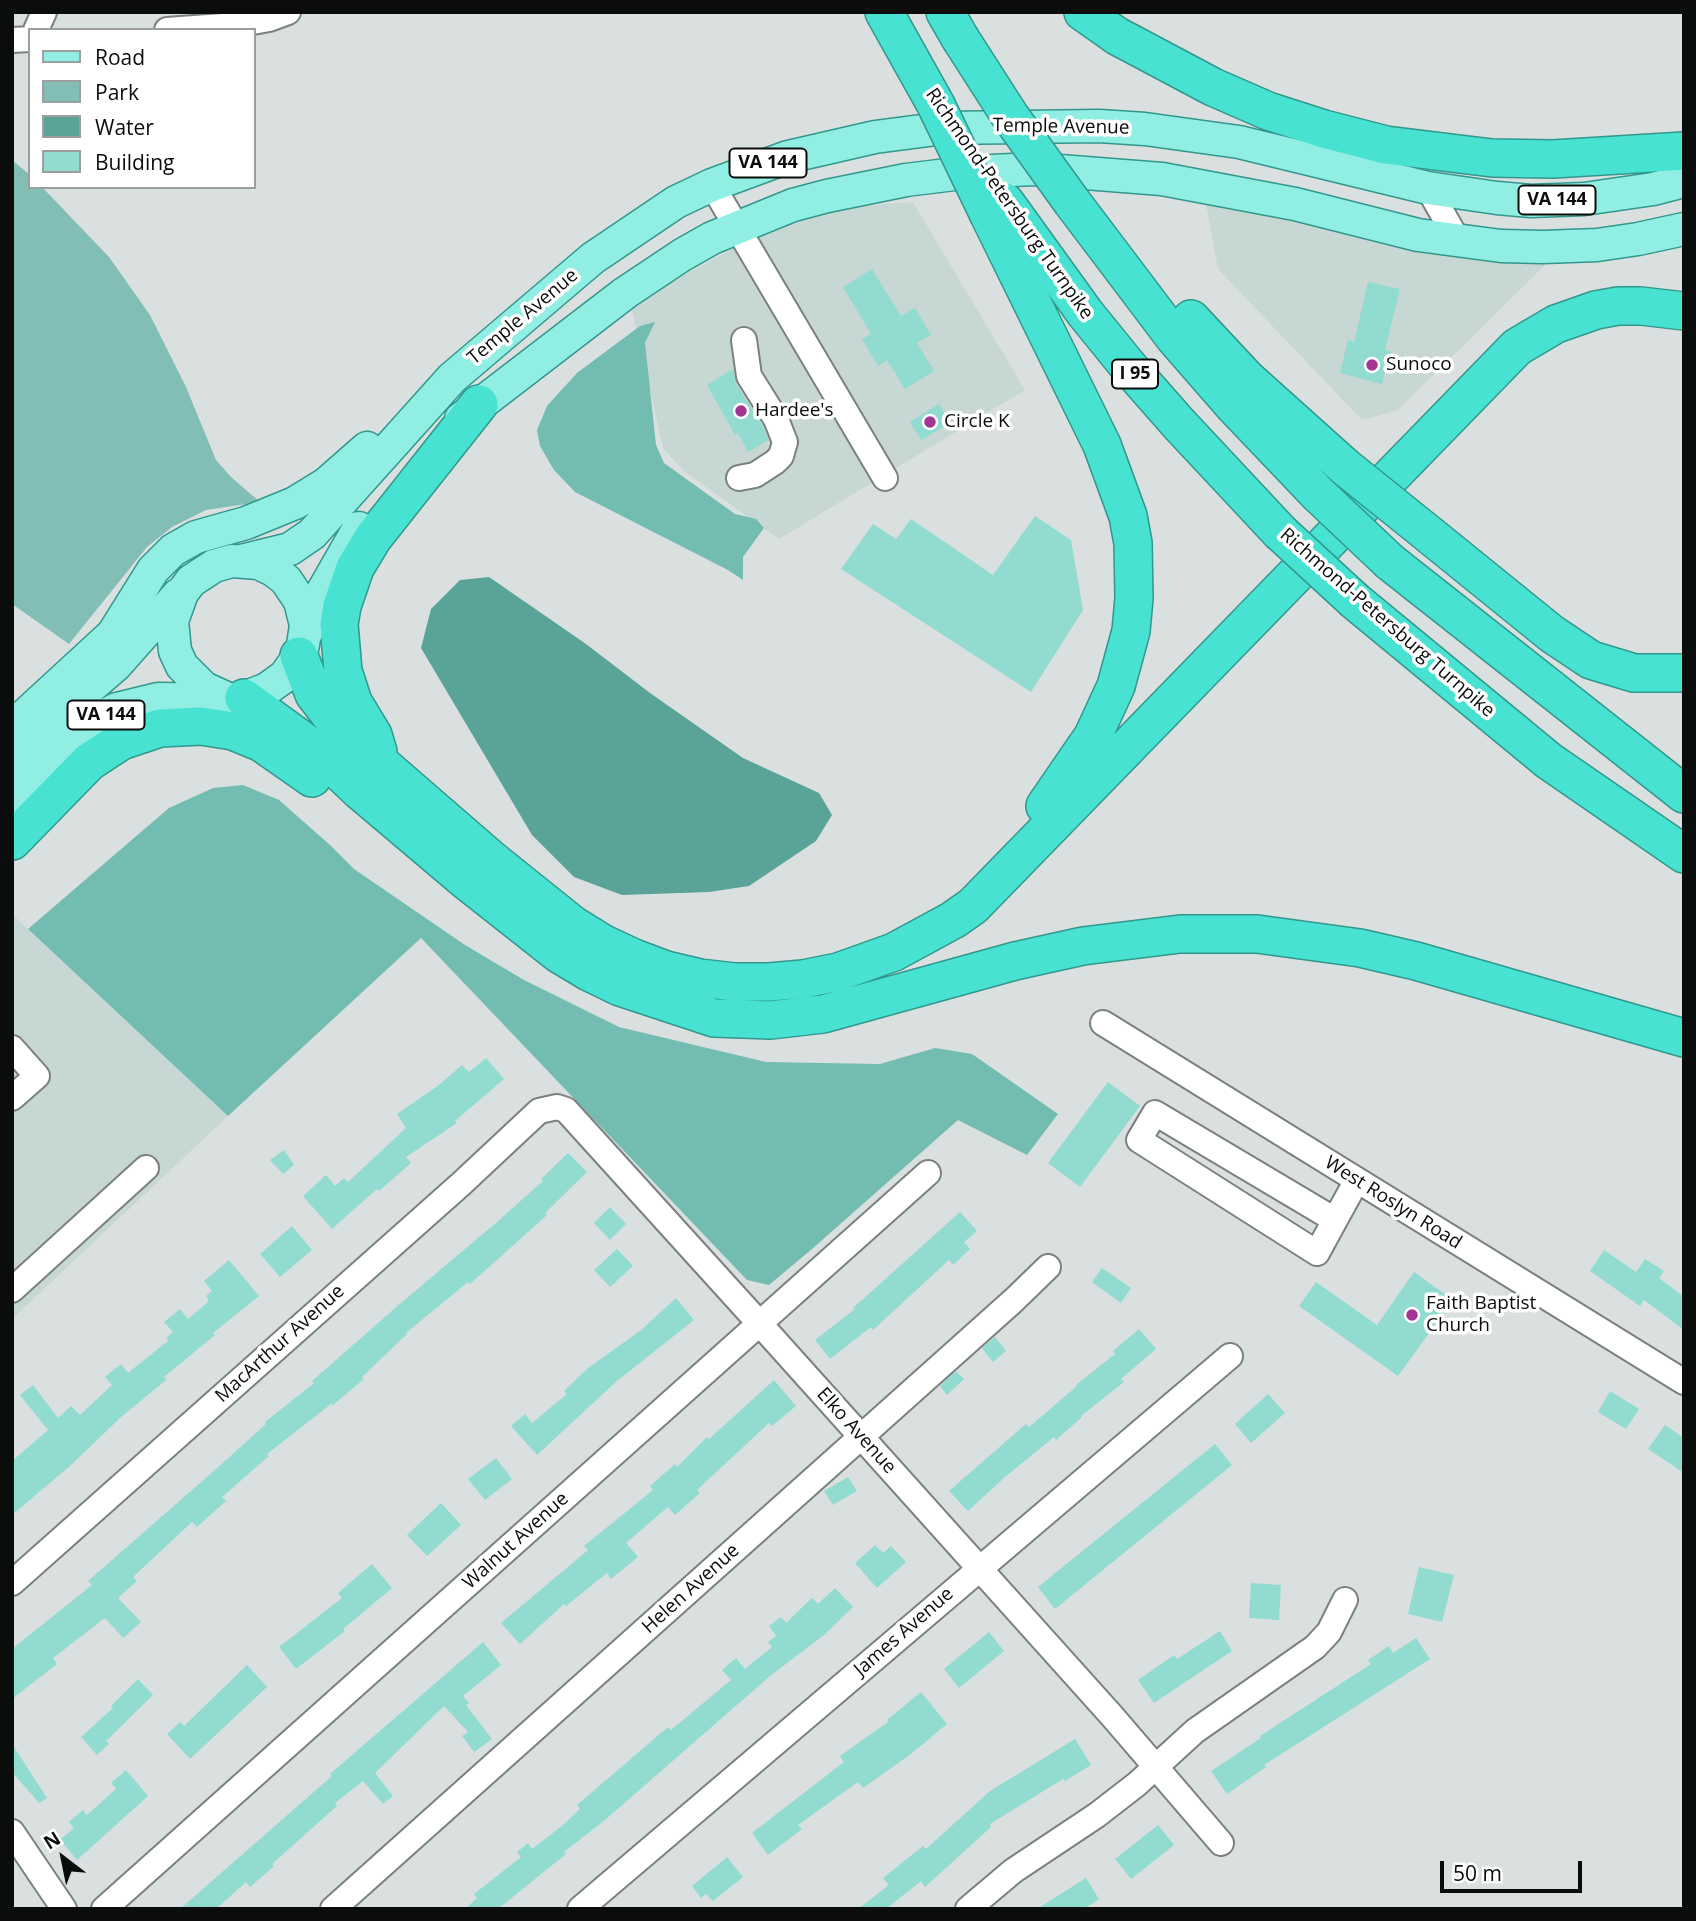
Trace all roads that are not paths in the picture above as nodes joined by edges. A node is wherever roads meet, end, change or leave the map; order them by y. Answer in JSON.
{"nodes":[{"id":1,"x":44,"y":12,"type":"edge"},
{"id":2,"x":288,"y":12,"type":"edge"},
{"id":3,"x":1083,"y":12,"type":"edge"},
{"id":4,"x":190,"y":20,"type":"edge"},
{"id":5,"x":890,"y":23,"type":"edge"},
{"id":6,"x":953,"y":25,"type":"edge"},
{"id":7,"x":37,"y":28,"type":"edge"},
{"id":8,"x":172,"y":28,"type":"edge"},
{"id":9,"x":1684,"y":151,"type":"edge"},
{"id":10,"x":1684,"y":181,"type":"edge"},
{"id":11,"x":712,"y":185,"type":"junction"},
{"id":12,"x":1428,"y":188,"type":"junction"},
{"id":13,"x":1080,"y":202,"type":"junction"},
{"id":14,"x":997,"y":209,"type":"junction"},
{"id":15,"x":737,"y":227,"type":"junction"},
{"id":16,"x":1684,"y":229,"type":"edge"},
{"id":17,"x":1458,"y":242,"type":"junction"},
{"id":18,"x":1684,"y":311,"type":"edge"},
{"id":19,"x":1684,"y":330,"type":"edge"},
{"id":20,"x":744,"y":340,"type":"dead end"},
{"id":21,"x":452,"y":378,"type":"junction"},
{"id":22,"x":479,"y":404,"type":"junction"},
{"id":23,"x":739,"y":478,"type":"dead end"},
{"id":24,"x":885,"y":478,"type":"dead end"},
{"id":25,"x":242,"y":561,"type":"junction"},
{"id":26,"x":191,"y":581,"type":"junction"},
{"id":27,"x":302,"y":645,"type":"junction"},
{"id":28,"x":1684,"y":673,"type":"edge"},
{"id":29,"x":237,"y":699,"type":"junction"},
{"id":30,"x":12,"y":727,"type":"edge"},
{"id":31,"x":12,"y":759,"type":"edge"},
{"id":32,"x":382,"y":763,"type":"junction"},
{"id":33,"x":1684,"y":794,"type":"edge"},
{"id":34,"x":12,"y":799,"type":"edge"},
{"id":35,"x":412,"y":835,"type":"junction"},
{"id":36,"x":12,"y":841,"type":"edge"},
{"id":37,"x":1684,"y":854,"type":"edge"},
{"id":38,"x":894,"y":951,"type":"junction"},
{"id":39,"x":652,"y":999,"type":"junction"},
{"id":40,"x":1103,"y":1023,"type":"dead end"},
{"id":41,"x":1684,"y":1038,"type":"edge"},
{"id":42,"x":12,"y":1048,"type":"edge"},
{"id":43,"x":12,"y":1098,"type":"edge"},
{"id":44,"x":549,"y":1107,"type":"joint"},
{"id":45,"x":146,"y":1168,"type":"dead end"},
{"id":46,"x":928,"y":1173,"type":"dead end"},
{"id":47,"x":1357,"y":1180,"type":"junction"},
{"id":48,"x":1335,"y":1220,"type":"junction"},
{"id":49,"x":1048,"y":1267,"type":"dead end"},
{"id":50,"x":16,"y":1278,"type":"edge"},
{"id":51,"x":760,"y":1324,"type":"junction"},
{"id":52,"x":1230,"y":1356,"type":"dead end"},
{"id":53,"x":1684,"y":1382,"type":"edge"},
{"id":54,"x":861,"y":1437,"type":"junction"},
{"id":55,"x":978,"y":1569,"type":"junction"},
{"id":56,"x":12,"y":1583,"type":"edge"},
{"id":57,"x":1345,"y":1600,"type":"dead end"},
{"id":58,"x":1156,"y":1767,"type":"junction"},
{"id":59,"x":12,"y":1832,"type":"edge"},
{"id":60,"x":1221,"y":1843,"type":"dead end"},
{"id":61,"x":64,"y":1909,"type":"edge"},
{"id":62,"x":104,"y":1909,"type":"edge"},
{"id":63,"x":333,"y":1909,"type":"edge"},
{"id":64,"x":580,"y":1909,"type":"edge"},
{"id":65,"x":968,"y":1909,"type":"edge"}],
"edges":[{"from":1,"to":7,"type":"street"},
{"from":2,"to":4,"type":"street"},
{"from":3,"to":9,"type":"highway"},
{"from":4,"to":8,"type":"street"},
{"from":5,"to":14,"type":"highway","name":"Richmond-Petersburg Turnpike","number":"I 95","bridge":true},
{"from":6,"to":13,"type":"highway","number":"I 95","bridge":true},
{"from":10,"to":12,"type":"main road","name":"Temple Avenue","number":"VA 144"},
{"from":11,"to":12,"type":"main road","name":"Temple Avenue","number":"VA 144"},
{"from":11,"to":15,"type":"street"},
{"from":11,"to":21,"type":"main road","name":"Temple Avenue","number":"VA 144"},
{"from":12,"to":17,"type":"street"},
{"from":13,"to":28,"type":"highway","bridge":true},
{"from":13,"to":33,"type":"highway","number":"I 95","bridge":true},
{"from":14,"to":37,"type":"highway","name":"Richmond-Petersburg Turnpike","number":"I 95","bridge":true},
{"from":14,"to":38,"type":"highway"},
{"from":15,"to":17,"type":"main road","name":"Temple Avenue","number":"VA 144"},
{"from":15,"to":22,"type":"main road","name":"Temple Avenue","number":"VA 144"},
{"from":15,"to":24,"type":"street"},
{"from":16,"to":17,"type":"main road","name":"Temple Avenue","number":"VA 144"},
{"from":18,"to":38,"type":"highway"},
{"from":19,"to":39,"type":"highway"},
{"from":20,"to":23,"type":"street"},
{"from":21,"to":25,"type":"main road","name":"Temple Avenue","number":"VA 144"},
{"from":21,"to":30,"type":"main road"},
{"from":22,"to":27,"type":"main road","name":"Temple Avenue","number":"VA 144"},
{"from":22,"to":32,"type":"highway"},
{"from":25,"to":26,"type":"main road","number":"VA 144"},
{"from":25,"to":27,"type":"main road"},
{"from":26,"to":29,"type":"main road"},
{"from":26,"to":31,"type":"main road","number":"VA 144"},
{"from":27,"to":29,"type":"main road","number":"VA 144"},
{"from":27,"to":32,"type":"highway"},
{"from":29,"to":34,"type":"main road","number":"VA 144"},
{"from":29,"to":35,"type":"highway"},
{"from":32,"to":38,"type":"highway"},
{"from":35,"to":36,"type":"highway"},
{"from":35,"to":39,"type":"highway"},
{"from":39,"to":41,"type":"highway"},
{"from":40,"to":47,"type":"street","name":"West Roslyn Road"},
{"from":42,"to":43,"type":"street"},
{"from":44,"to":51,"type":"street","name":"Elko Avenue"},
{"from":44,"to":56,"type":"street","name":"MacArthur Avenue"},
{"from":45,"to":50,"type":"street"},
{"from":46,"to":51,"type":"street","name":"Walnut Avenue"},
{"from":47,"to":48,"type":"street"},
{"from":47,"to":53,"type":"street","name":"West Roslyn Road"},
{"from":48,"to":48,"type":"street"},
{"from":49,"to":54,"type":"street","name":"Helen Avenue"},
{"from":51,"to":54,"type":"street","name":"Elko Avenue"},
{"from":51,"to":62,"type":"street","name":"Walnut Avenue"},
{"from":52,"to":55,"type":"street","name":"James Avenue"},
{"from":54,"to":55,"type":"street","name":"Elko Avenue"},
{"from":54,"to":63,"type":"street","name":"Helen Avenue"},
{"from":55,"to":58,"type":"street","name":"Elko Avenue"},
{"from":55,"to":64,"type":"street","name":"James Avenue"},
{"from":57,"to":58,"type":"street"},
{"from":58,"to":60,"type":"street","name":"Elko Avenue"},
{"from":58,"to":65,"type":"street"},
{"from":59,"to":61,"type":"street"}]}
